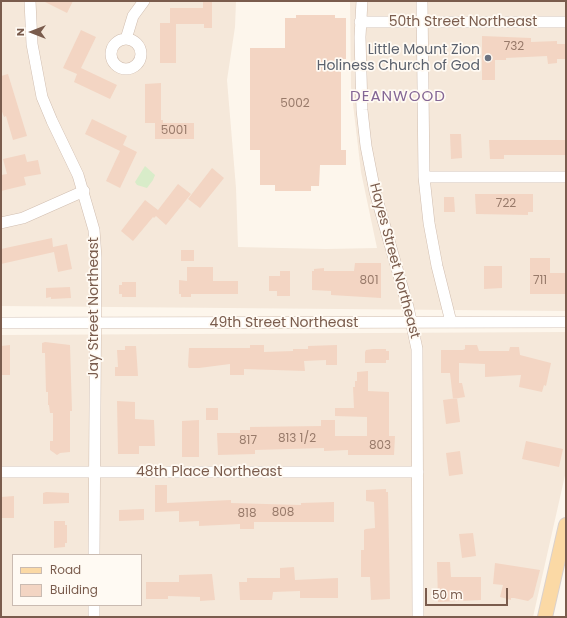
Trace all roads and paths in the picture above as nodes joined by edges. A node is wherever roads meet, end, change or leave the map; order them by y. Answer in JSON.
{"nodes":[{"id":1,"x":30,"y":1,"type":"edge"},
{"id":2,"x":144,"y":1,"type":"edge"},
{"id":3,"x":362,"y":1,"type":"edge"},
{"id":4,"x":422,"y":1,"type":"edge"},
{"id":5,"x":360,"y":22,"type":"junction"},
{"id":6,"x":422,"y":22,"type":"junction"},
{"id":7,"x":566,"y":22,"type":"edge"},
{"id":8,"x":126,"y":39,"type":"dead end"},
{"id":9,"x":424,"y":177,"type":"junction"},
{"id":10,"x":566,"y":177,"type":"edge"},
{"id":11,"x":84,"y":190,"type":"junction"},
{"id":12,"x":1,"y":223,"type":"edge"},
{"id":13,"x":451,"y":322,"type":"junction"},
{"id":14,"x":566,"y":322,"type":"edge"},
{"id":15,"x":1,"y":323,"type":"edge"},
{"id":16,"x":94,"y":323,"type":"junction"},
{"id":17,"x":412,"y":323,"type":"junction"},
{"id":18,"x":1,"y":472,"type":"edge"},
{"id":19,"x":94,"y":472,"type":"junction"},
{"id":20,"x":418,"y":472,"type":"junction"},
{"id":21,"x":566,"y":525,"type":"edge"},
{"id":22,"x":94,"y":554,"type":"edge"},
{"id":23,"x":94,"y":606,"type":"edge"},
{"id":24,"x":94,"y":617,"type":"edge"},
{"id":25,"x":418,"y":617,"type":"edge"},
{"id":26,"x":545,"y":617,"type":"edge"}],
"edges":[{"from":1,"to":11,"type":"street","name":"Jay Street Northeast"},
{"from":2,"to":8,"type":"street"},
{"from":3,"to":5,"type":"street","name":"Hayes Street Northeast"},
{"from":4,"to":6,"type":"street"},
{"from":5,"to":6,"type":"street","name":"50th Street Northeast"},
{"from":5,"to":17,"type":"street","name":"Hayes Street Northeast"},
{"from":6,"to":7,"type":"street","name":"50th Street Northeast"},
{"from":6,"to":9,"type":"street"},
{"from":9,"to":10,"type":"street"},
{"from":9,"to":13,"type":"street"},
{"from":11,"to":12,"type":"street"},
{"from":11,"to":16,"type":"street","name":"Jay Street Northeast"},
{"from":13,"to":14,"type":"street","name":"49th Street Northeast"},
{"from":13,"to":17,"type":"street","name":"49th Street Northeast"},
{"from":15,"to":16,"type":"street","name":"49th Street Northeast"},
{"from":16,"to":17,"type":"street","name":"49th Street Northeast"},
{"from":16,"to":19,"type":"street","name":"Jay Street Northeast"},
{"from":17,"to":20,"type":"street","name":"Hayes Street Northeast"},
{"from":18,"to":19,"type":"street","name":"48th Place Northeast"},
{"from":19,"to":20,"type":"street","name":"48th Place Northeast"},
{"from":19,"to":22,"type":"street","name":"Jay Street Northeast"},
{"from":20,"to":25,"type":"street","name":"Hayes Street Northeast"},
{"from":21,"to":26,"type":"main road"},
{"from":23,"to":24,"type":"street"}]}
